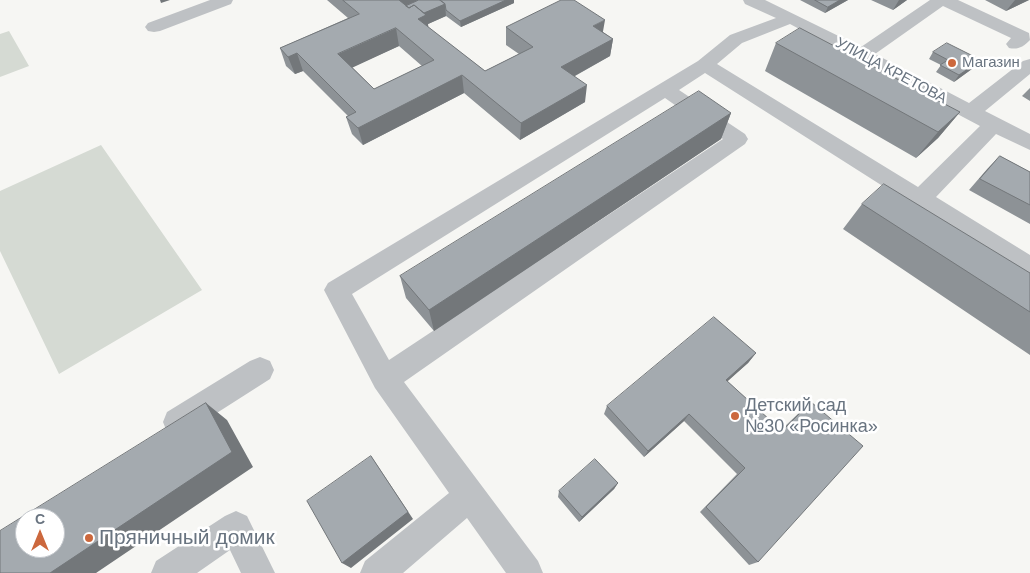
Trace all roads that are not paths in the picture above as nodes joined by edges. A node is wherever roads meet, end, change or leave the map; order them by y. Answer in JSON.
{"nodes":[{"id":1,"x":222,"y":0,"type":"edge"},
{"id":2,"x":752,"y":0,"type":"edge"},
{"id":3,"x":942,"y":0,"type":"edge"},
{"id":4,"x":791,"y":18,"type":"junction"},
{"id":5,"x":154,"y":26,"type":"dead end"},
{"id":6,"x":1015,"y":44,"type":"dead end"},
{"id":7,"x":862,"y":56,"type":"junction"},
{"id":8,"x":705,"y":65,"type":"junction"},
{"id":9,"x":1030,"y":65,"type":"edge"},
{"id":10,"x":666,"y":90,"type":"junction"},
{"id":11,"x":970,"y":112,"type":"junction"},
{"id":12,"x":994,"y":124,"type":"junction"},
{"id":13,"x":1030,"y":143,"type":"edge"},
{"id":14,"x":920,"y":199,"type":"junction"},
{"id":15,"x":1030,"y":267,"type":"edge"},
{"id":16,"x":260,"y":370,"type":"dead end"},
{"id":17,"x":385,"y":379,"type":"junction"},
{"id":18,"x":151,"y":438,"type":"edge"},
{"id":19,"x":470,"y":496,"type":"junction"},
{"id":20,"x":168,"y":573,"type":"edge"},
{"id":21,"x":258,"y":573,"type":"edge"},
{"id":22,"x":377,"y":573,"type":"edge"},
{"id":23,"x":526,"y":573,"type":"edge"}],
"edges":[{"from":1,"to":5,"type":"street"},
{"from":2,"to":4,"type":"street","name":"УЛИЦА КРЕТОВА"},
{"from":3,"to":6,"type":"street"},
{"from":3,"to":7,"type":"street"},
{"from":4,"to":7,"type":"street","name":"УЛИЦА КРЕТОВА"},
{"from":4,"to":8,"type":"street"},
{"from":7,"to":11,"type":"street","name":"УЛИЦА КРЕТОВА"},
{"from":8,"to":10,"type":"street"},
{"from":8,"to":14,"type":"street"},
{"from":9,"to":11,"type":"street"},
{"from":10,"to":17,"type":"street"},
{"from":10,"to":17,"type":"street"},
{"from":11,"to":12,"type":"street","name":"УЛИЦА КРЕТОВА"},
{"from":12,"to":13,"type":"street","name":"УЛИЦА КРЕТОВА"},
{"from":12,"to":14,"type":"street"},
{"from":14,"to":15,"type":"street"},
{"from":16,"to":18,"type":"street"},
{"from":17,"to":19,"type":"street"},
{"from":19,"to":22,"type":"street"},
{"from":19,"to":23,"type":"street"},
{"from":20,"to":21,"type":"street"}]}
